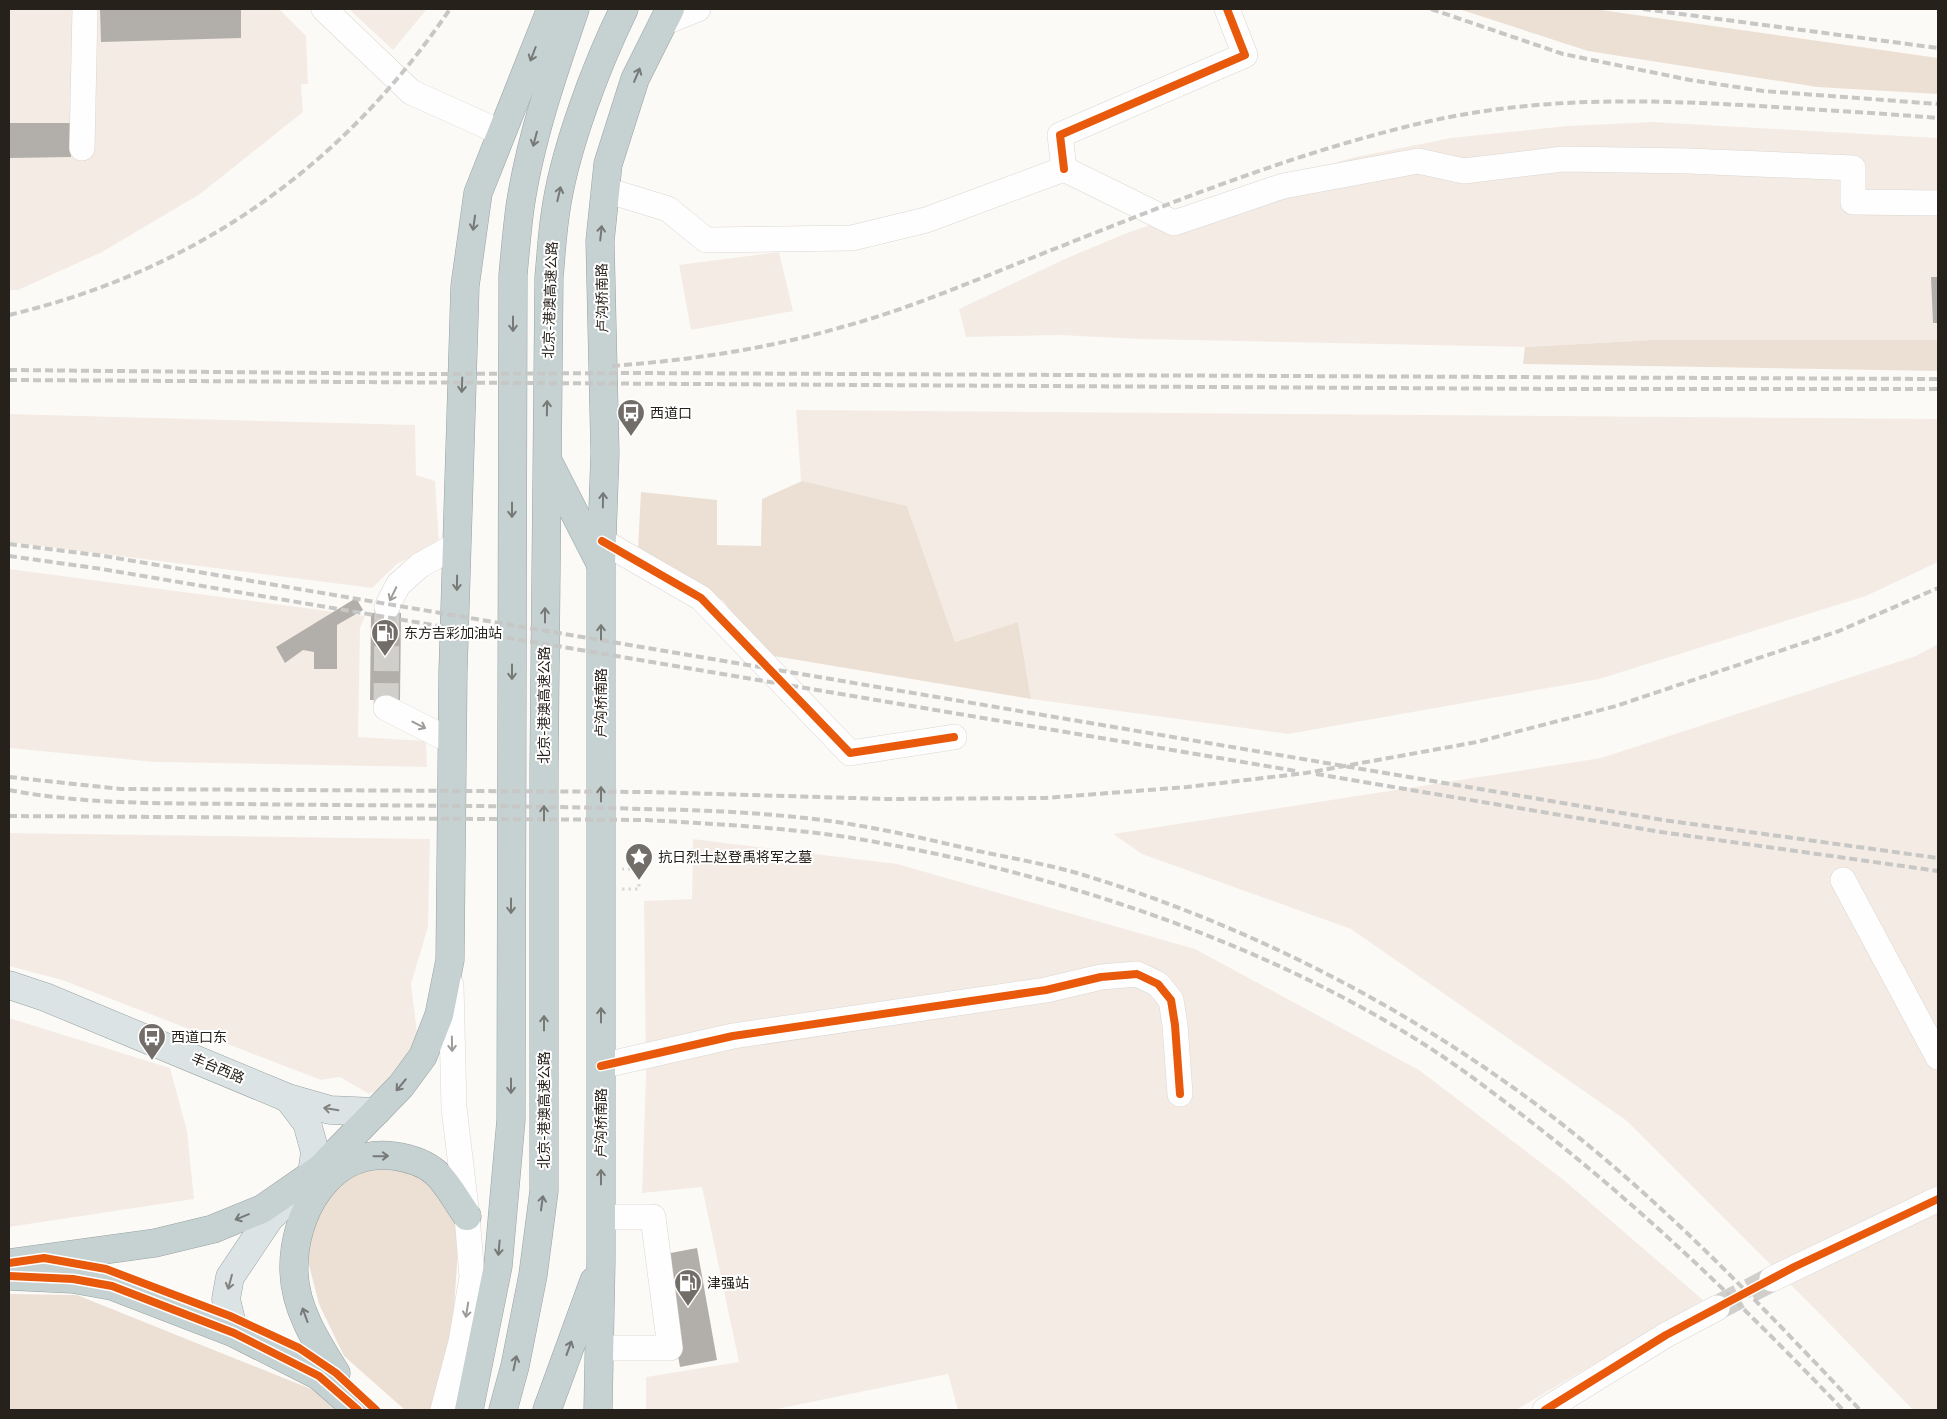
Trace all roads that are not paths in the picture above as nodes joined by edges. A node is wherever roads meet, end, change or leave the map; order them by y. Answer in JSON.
{"nodes":[{"id":1,"x":85,"y":9,"type":"edge"},
{"id":2,"x":324,"y":9,"type":"edge"},
{"id":3,"x":551,"y":9,"type":"edge"},
{"id":4,"x":575,"y":9,"type":"edge"},
{"id":5,"x":624,"y":9,"type":"edge"},
{"id":6,"x":698,"y":9,"type":"edge"},
{"id":7,"x":1227,"y":9,"type":"edge"},
{"id":8,"x":665,"y":16,"type":"edge"},
{"id":9,"x":554,"y":68,"type":"junction"},
{"id":10,"x":502,"y":133,"type":"junction"},
{"id":11,"x":82,"y":148,"type":"dead end"},
{"id":12,"x":1064,"y":169,"type":"junction"},
{"id":13,"x":606,"y":190,"type":"junction"},
{"id":14,"x":478,"y":193,"type":"junction"},
{"id":15,"x":1938,"y":203,"type":"edge"},
{"id":16,"x":546,"y":457,"type":"junction"},
{"id":17,"x":458,"y":544,"type":"junction"},
{"id":18,"x":602,"y":554,"type":"junction"},
{"id":19,"x":387,"y":607,"type":"tunnel mouth"},
{"id":20,"x":386,"y":708,"type":"dead end"},
{"id":21,"x":954,"y":737,"type":"dead end"},
{"id":22,"x":453,"y":738,"type":"junction"},
{"id":23,"x":1844,"y":880,"type":"dead end"},
{"id":24,"x":450,"y":960,"type":"junction"},
{"id":25,"x":9,"y":985,"type":"edge"},
{"id":26,"x":1938,"y":1057,"type":"edge"},
{"id":27,"x":601,"y":1066,"type":"junction"},
{"id":28,"x":1180,"y":1094,"type":"dead end"},
{"id":29,"x":288,"y":1098,"type":"junction"},
{"id":30,"x":376,"y":1112,"type":"junction"},
{"id":31,"x":312,"y":1174,"type":"junction"},
{"id":32,"x":1933,"y":1202,"type":"edge"},
{"id":33,"x":467,"y":1216,"type":"junction"},
{"id":34,"x":601,"y":1217,"type":"junction"},
{"id":35,"x":44,"y":1258,"type":"junction"},
{"id":36,"x":601,"y":1261,"type":"junction"},
{"id":37,"x":9,"y":1263,"type":"edge"},
{"id":38,"x":9,"y":1276,"type":"edge"},
{"id":39,"x":1772,"y":1279,"type":"tunnel mouth"},
{"id":40,"x":1717,"y":1308,"type":"tunnel mouth"},
{"id":41,"x":232,"y":1324,"type":"junction"},
{"id":42,"x":599,"y":1348,"type":"junction"},
{"id":43,"x":336,"y":1373,"type":"junction"},
{"id":44,"x":358,"y":1410,"type":"edge"},
{"id":45,"x":376,"y":1410,"type":"edge"},
{"id":46,"x":443,"y":1410,"type":"edge"},
{"id":47,"x":469,"y":1410,"type":"edge"},
{"id":48,"x":504,"y":1410,"type":"edge"},
{"id":49,"x":547,"y":1410,"type":"edge"},
{"id":50,"x":598,"y":1410,"type":"edge"},
{"id":51,"x":1545,"y":1410,"type":"edge"}],
"edges":[{"from":1,"to":11,"type":"street"},
{"from":2,"to":10,"type":"street"},
{"from":3,"to":10,"type":"highway","one_way":true},
{"from":4,"to":9,"type":"highway"},
{"from":16,"to":5,"type":"highway","name":"北京-港澳高速公路","one_way":true},
{"from":6,"to":8,"type":"street"},
{"from":7,"to":12,"type":"street"},
{"from":13,"to":8,"type":"highway","name":"卢沟桥南路","one_way":true},
{"from":9,"to":14,"type":"highway"},
{"from":9,"to":47,"type":"highway","one_way":true},
{"from":10,"to":14,"type":"highway"},
{"from":12,"to":13,"type":"street"},
{"from":12,"to":15,"type":"street"},
{"from":18,"to":13,"type":"highway","name":"卢沟桥南路","one_way":true},
{"from":14,"to":17,"type":"highway","one_way":true},
{"from":16,"to":18,"type":"highway"},
{"from":48,"to":16,"type":"highway","name":"北京-港澳高速公路","one_way":true},
{"from":17,"to":19,"type":"street","one_way":true},
{"from":17,"to":22,"type":"highway","one_way":true},
{"from":18,"to":21,"type":"street"},
{"from":27,"to":18,"type":"highway","name":"卢沟桥南路","one_way":true},
{"from":20,"to":22,"type":"street","one_way":true},
{"from":22,"to":24,"type":"highway"},
{"from":23,"to":26,"type":"street"},
{"from":24,"to":30,"type":"highway","one_way":true},
{"from":24,"to":33,"type":"street","one_way":true},
{"from":25,"to":29,"type":"main road","name":"丰台西路"},
{"from":27,"to":28,"type":"street"},
{"from":34,"to":27,"type":"highway","name":"卢沟桥南路","one_way":true},
{"from":30,"to":29,"type":"main road","name":"丰台西路","one_way":true},
{"from":29,"to":31,"type":"main road"},
{"from":30,"to":31,"type":"highway"},
{"from":31,"to":35,"type":"highway","one_way":true},
{"from":31,"to":41,"type":"main road","one_way":true},
{"from":32,"to":39,"type":"street"},
{"from":43,"to":33,"type":"highway","one_way":true},
{"from":33,"to":46,"type":"street","one_way":true},
{"from":34,"to":36,"type":"highway","name":"卢沟桥南路"},
{"from":34,"to":42,"type":"street"},
{"from":35,"to":37,"type":"highway"},
{"from":35,"to":41,"type":"highway"},
{"from":36,"to":42,"type":"highway","name":"卢沟桥南路"},
{"from":49,"to":36,"type":"highway","one_way":true},
{"from":38,"to":41,"type":"highway"},
{"from":40,"to":51,"type":"street"},
{"from":41,"to":43,"type":"highway"},
{"from":41,"to":44,"type":"highway"},
{"from":42,"to":50,"type":"highway","name":"卢沟桥南路"},
{"from":43,"to":45,"type":"highway"}]}
